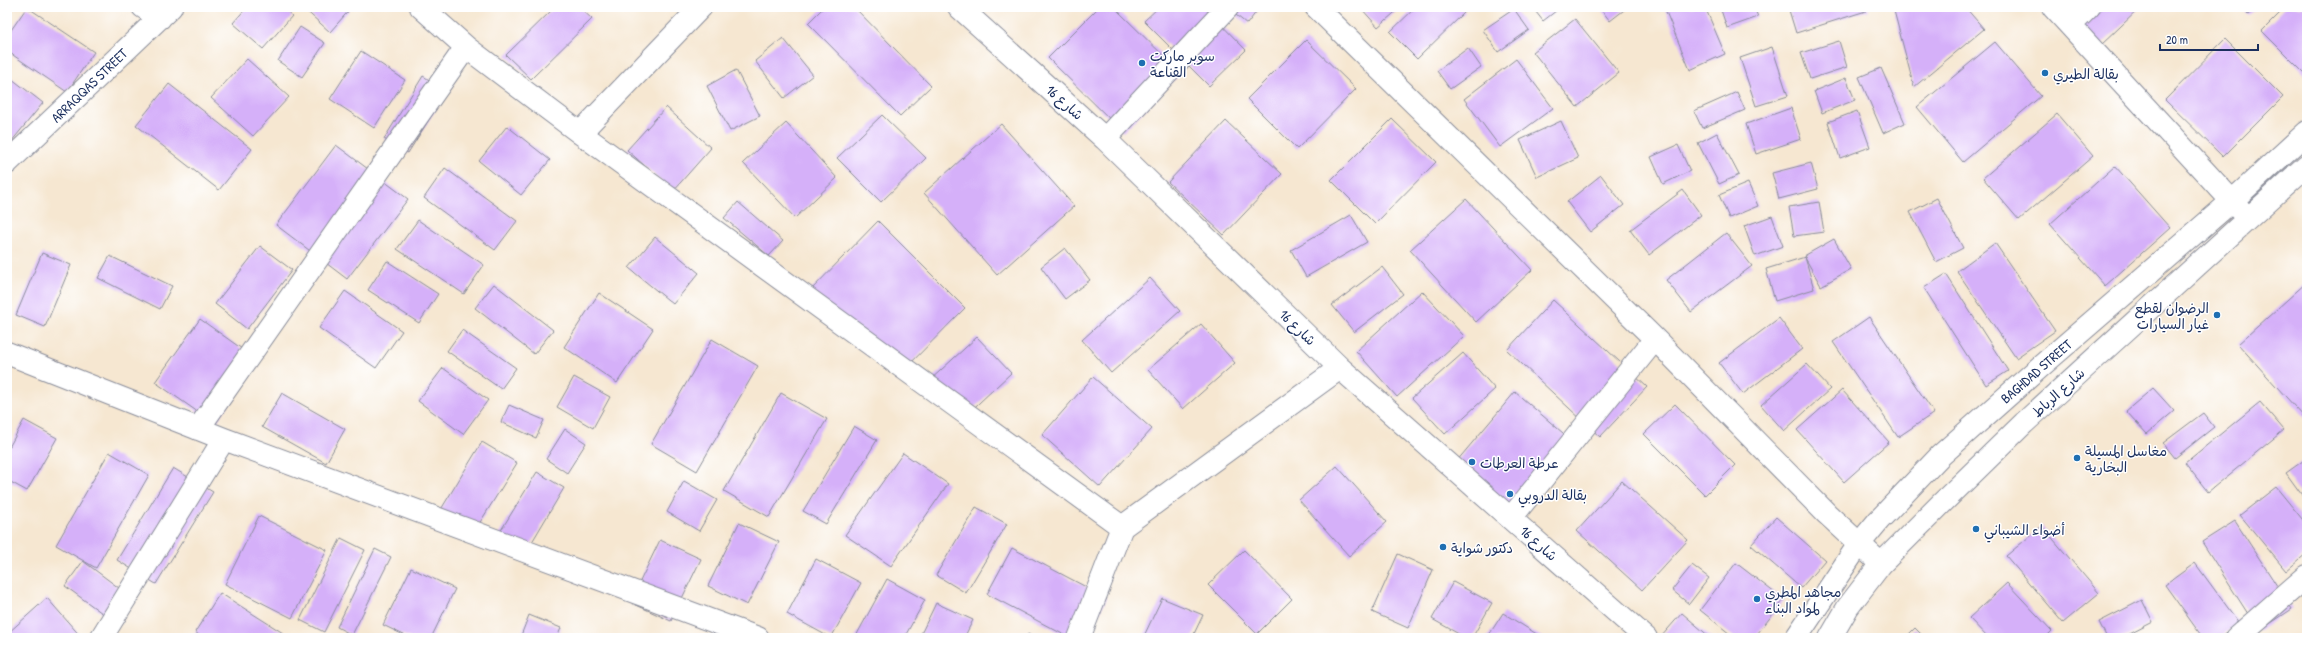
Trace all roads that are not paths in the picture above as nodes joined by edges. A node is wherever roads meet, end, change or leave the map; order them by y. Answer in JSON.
{"nodes":[{"id":1,"x":421,"y":7,"type":"edge"},
{"id":2,"x":701,"y":7,"type":"edge"},
{"id":3,"x":959,"y":7,"type":"edge"},
{"id":4,"x":1228,"y":7,"type":"edge"},
{"id":5,"x":1316,"y":7,"type":"edge"},
{"id":6,"x":2053,"y":7,"type":"edge"},
{"id":7,"x":2089,"y":7,"type":"edge"},
{"id":8,"x":158,"y":11,"type":"edge"},
{"id":9,"x":2071,"y":25,"type":"junction"},
{"id":10,"x":466,"y":47,"type":"junction"},
{"id":11,"x":2307,"y":132,"type":"edge"},
{"id":12,"x":580,"y":133,"type":"junction"},
{"id":13,"x":1105,"y":139,"type":"junction"},
{"id":14,"x":7,"y":163,"type":"edge"},
{"id":15,"x":2307,"y":165,"type":"edge"},
{"id":16,"x":2232,"y":201,"type":"junction"},
{"id":17,"x":2248,"y":219,"type":"junction"},
{"id":18,"x":1655,"y":339,"type":"junction"},
{"id":19,"x":7,"y":353,"type":"edge"},
{"id":20,"x":1340,"y":368,"type":"junction"},
{"id":21,"x":198,"y":429,"type":"junction"},
{"id":22,"x":224,"y":440,"type":"junction"},
{"id":23,"x":1511,"y":518,"type":"junction"},
{"id":24,"x":1122,"y":527,"type":"junction"},
{"id":25,"x":1859,"y":544,"type":"junction"},
{"id":26,"x":1881,"y":564,"type":"junction"},
{"id":27,"x":2307,"y":576,"type":"edge"},
{"id":28,"x":101,"y":638,"type":"edge"},
{"id":29,"x":758,"y":638,"type":"edge"},
{"id":30,"x":1079,"y":638,"type":"edge"},
{"id":31,"x":1646,"y":638,"type":"edge"},
{"id":32,"x":1796,"y":638,"type":"edge"},
{"id":33,"x":1830,"y":638,"type":"edge"},
{"id":34,"x":2236,"y":638,"type":"edge"}],
"edges":[{"from":1,"to":10,"type":"street"},
{"from":2,"to":12,"type":"street"},
{"from":3,"to":13,"type":"street","name":"شارع 16"},
{"from":4,"to":13,"type":"street"},
{"from":5,"to":18,"type":"street"},
{"from":6,"to":9,"type":"street"},
{"from":7,"to":9,"type":"street"},
{"from":8,"to":14,"type":"street","name":"ARRAQQAS STREET"},
{"from":9,"to":16,"type":"street"},
{"from":10,"to":12,"type":"street"},
{"from":10,"to":21,"type":"street"},
{"from":11,"to":16,"type":"street","name":"BAGHDAD STREET"},
{"from":12,"to":24,"type":"street"},
{"from":13,"to":20,"type":"street","name":"شارع 16"},
{"from":15,"to":17,"type":"street","name":"شارع الرباط"},
{"from":16,"to":17,"type":"street"},
{"from":16,"to":25,"type":"street","name":"BAGHDAD STREET"},
{"from":17,"to":26,"type":"street","name":"شارع الرباط"},
{"from":18,"to":23,"type":"street"},
{"from":18,"to":25,"type":"street"},
{"from":19,"to":21,"type":"street"},
{"from":20,"to":23,"type":"street","name":"شارع 16"},
{"from":20,"to":24,"type":"street"},
{"from":21,"to":22,"type":"street"},
{"from":22,"to":28,"type":"street"},
{"from":22,"to":29,"type":"street"},
{"from":23,"to":31,"type":"street","name":"شارع 16"},
{"from":24,"to":30,"type":"street"},
{"from":25,"to":26,"type":"street"},
{"from":25,"to":32,"type":"street","name":"BAGHDAD STREET"},
{"from":26,"to":33,"type":"street","name":"شارع الرباط"},
{"from":27,"to":34,"type":"street"}]}
